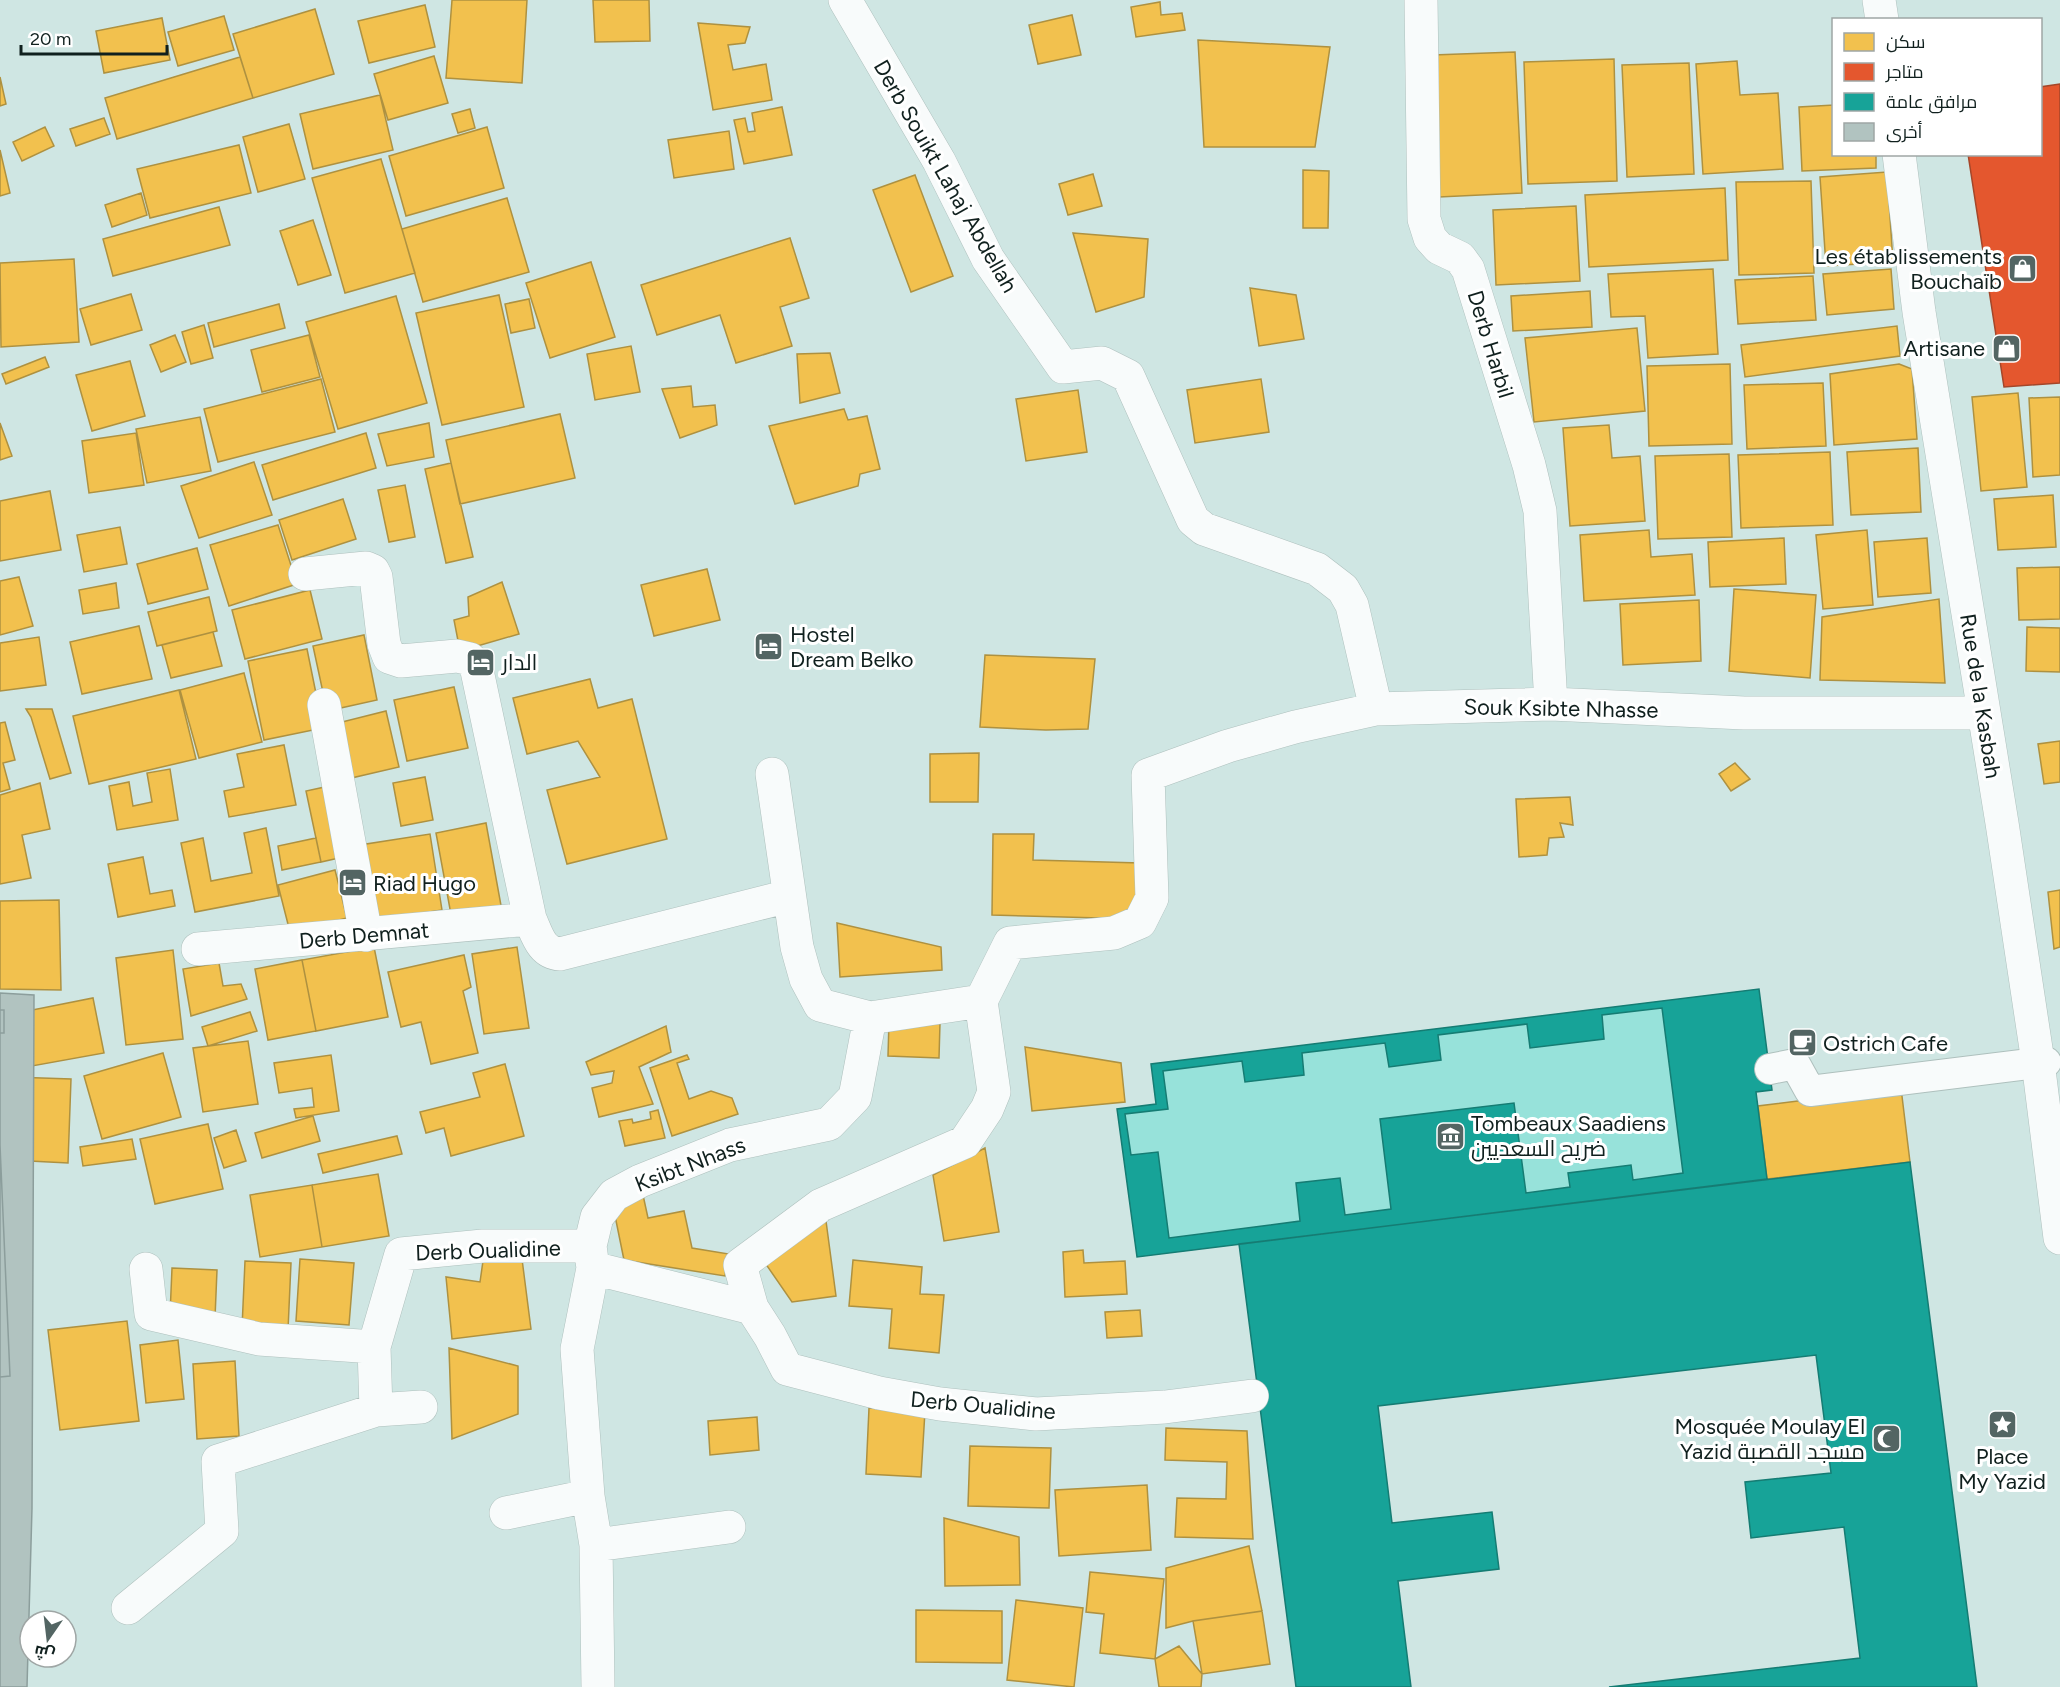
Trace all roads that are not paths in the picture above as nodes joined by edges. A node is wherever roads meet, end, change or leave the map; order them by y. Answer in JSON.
{"nodes":[{"id":1,"x":845,"y":0,"type":"edge"},
{"id":2,"x":1421,"y":0,"type":"edge"},
{"id":3,"x":1879,"y":0,"type":"edge"},
{"id":4,"x":1882,"y":18,"type":"edge"},
{"id":5,"x":1899,"y":156,"type":"edge"},
{"id":6,"x":305,"y":574,"type":"dead end"},
{"id":7,"x":1551,"y":704,"type":"junction"},
{"id":8,"x":324,"y":705,"type":"dead end"},
{"id":9,"x":1376,"y":709,"type":"junction"},
{"id":10,"x":1983,"y":713,"type":"junction"},
{"id":11,"x":772,"y":774,"type":"dead end"},
{"id":12,"x":789,"y":896,"type":"junction"},
{"id":13,"x":530,"y":919,"type":"junction"},
{"id":14,"x":366,"y":935,"type":"junction"},
{"id":15,"x":198,"y":949,"type":"dead end"},
{"id":16,"x":981,"y":1001,"type":"junction"},
{"id":17,"x":870,"y":1018,"type":"junction"},
{"id":18,"x":2042,"y":1062,"type":"junction"},
{"id":19,"x":1770,"y":1070,"type":"dead end"},
{"id":20,"x":2060,"y":1238,"type":"edge"},
{"id":21,"x":593,"y":1244,"type":"junction"},
{"id":22,"x":146,"y":1269,"type":"dead end"},
{"id":23,"x":752,"y":1308,"type":"junction"},
{"id":24,"x":374,"y":1347,"type":"junction"},
{"id":25,"x":1252,"y":1396,"type":"dead end"},
{"id":26,"x":421,"y":1407,"type":"dead end"},
{"id":27,"x":376,"y":1410,"type":"junction"},
{"id":28,"x":588,"y":1496,"type":"junction"},
{"id":29,"x":506,"y":1514,"type":"dead end"},
{"id":30,"x":729,"y":1527,"type":"dead end"},
{"id":31,"x":596,"y":1545,"type":"junction"},
{"id":32,"x":128,"y":1608,"type":"dead end"},
{"id":33,"x":598,"y":1687,"type":"edge"}],
"edges":[{"from":1,"to":9,"type":"street","name":"Derb Souikt Lahaj Abdellah"},
{"from":2,"to":7,"type":"street","name":"Derb Harbil"},
{"from":3,"to":4,"type":"street"},
{"from":5,"to":10,"type":"street","name":"Rue de la Kasbah"},
{"from":6,"to":13,"type":"street"},
{"from":7,"to":9,"type":"street","name":"Souk Ksibte Nhasse"},
{"from":7,"to":10,"type":"street","name":"Souk Ksibte Nhasse"},
{"from":8,"to":14,"type":"street"},
{"from":9,"to":16,"type":"street","name":"Souk Ksibte Nhasse"},
{"from":10,"to":18,"type":"street","name":"Rue de la Kasbah"},
{"from":11,"to":12,"type":"street"},
{"from":12,"to":13,"type":"street"},
{"from":12,"to":17,"type":"street"},
{"from":13,"to":14,"type":"street","name":"Derb Demnat"},
{"from":14,"to":15,"type":"street","name":"Derb Demnat"},
{"from":16,"to":17,"type":"street"},
{"from":16,"to":23,"type":"street","name":"Derb Oualidine"},
{"from":17,"to":21,"type":"street","name":"Ksibt Nhass"},
{"from":18,"to":19,"type":"street"},
{"from":18,"to":20,"type":"street","name":"Rue de la Kasbah"},
{"from":21,"to":23,"type":"street","name":"Derb Oualidine"},
{"from":21,"to":24,"type":"street","name":"Derb Oualidine"},
{"from":21,"to":28,"type":"street"},
{"from":22,"to":24,"type":"street"},
{"from":23,"to":25,"type":"street","name":"Derb Oualidine"},
{"from":24,"to":27,"type":"street","name":"Derb Oualidine"},
{"from":26,"to":27,"type":"street"},
{"from":27,"to":32,"type":"street"},
{"from":28,"to":29,"type":"street"},
{"from":28,"to":31,"type":"street"},
{"from":30,"to":31,"type":"street"},
{"from":31,"to":33,"type":"street"}]}
